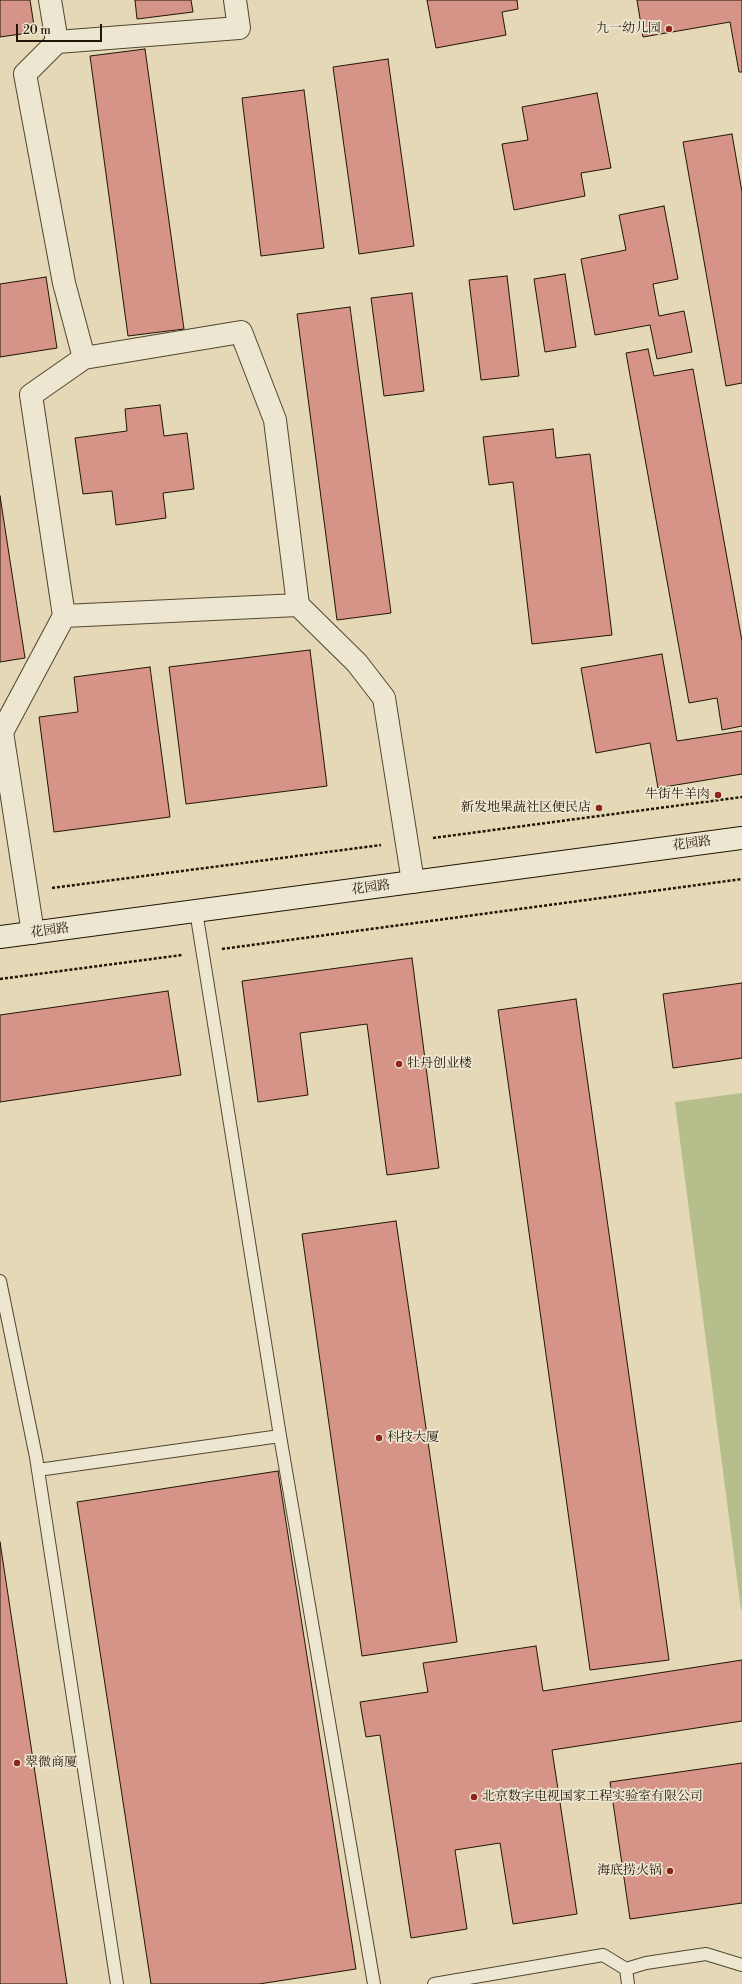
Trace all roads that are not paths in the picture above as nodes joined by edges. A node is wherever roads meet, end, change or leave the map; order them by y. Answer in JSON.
{"nodes":[{"id":1,"x":50,"y":0,"type":"edge"},
{"id":2,"x":236,"y":0,"type":"edge"},
{"id":3,"x":57,"y":42,"type":"junction"},
{"id":4,"x":84,"y":358,"type":"junction"},
{"id":5,"x":298,"y":605,"type":"junction"},
{"id":6,"x":64,"y":616,"type":"junction"},
{"id":7,"x":742,"y":838,"type":"edge"},
{"id":8,"x":413,"y":882,"type":"junction"},
{"id":9,"x":196,"y":911,"type":"junction"},
{"id":10,"x":33,"y":933,"type":"junction"},
{"id":11,"x":0,"y":938,"type":"edge"},
{"id":12,"x":0,"y":1281,"type":"edge"},
{"id":13,"x":280,"y":1436,"type":"junction"},
{"id":14,"x":38,"y":1470,"type":"junction"},
{"id":15,"x":742,"y":1965,"type":"edge"},
{"id":16,"x":626,"y":1968,"type":"junction"},
{"id":17,"x":117,"y":1984,"type":"edge"},
{"id":18,"x":374,"y":1984,"type":"edge"},
{"id":19,"x":434,"y":1984,"type":"edge"},
{"id":20,"x":628,"y":1984,"type":"edge"}],
"edges":[{"from":1,"to":3,"type":"street"},
{"from":2,"to":3,"type":"street"},
{"from":3,"to":4,"type":"street"},
{"from":4,"to":5,"type":"street"},
{"from":4,"to":6,"type":"street"},
{"from":5,"to":6,"type":"street"},
{"from":5,"to":8,"type":"street"},
{"from":6,"to":10,"type":"street"},
{"from":7,"to":8,"type":"street","name":"花园路"},
{"from":8,"to":9,"type":"street","name":"花园路"},
{"from":9,"to":10,"type":"street","name":"花园路"},
{"from":9,"to":13,"type":"lane"},
{"from":10,"to":11,"type":"street","name":"花园路"},
{"from":12,"to":14,"type":"lane"},
{"from":13,"to":14,"type":"lane"},
{"from":13,"to":18,"type":"lane"},
{"from":14,"to":17,"type":"lane"},
{"from":15,"to":16,"type":"lane"},
{"from":16,"to":19,"type":"lane"},
{"from":16,"to":20,"type":"lane"}]}
